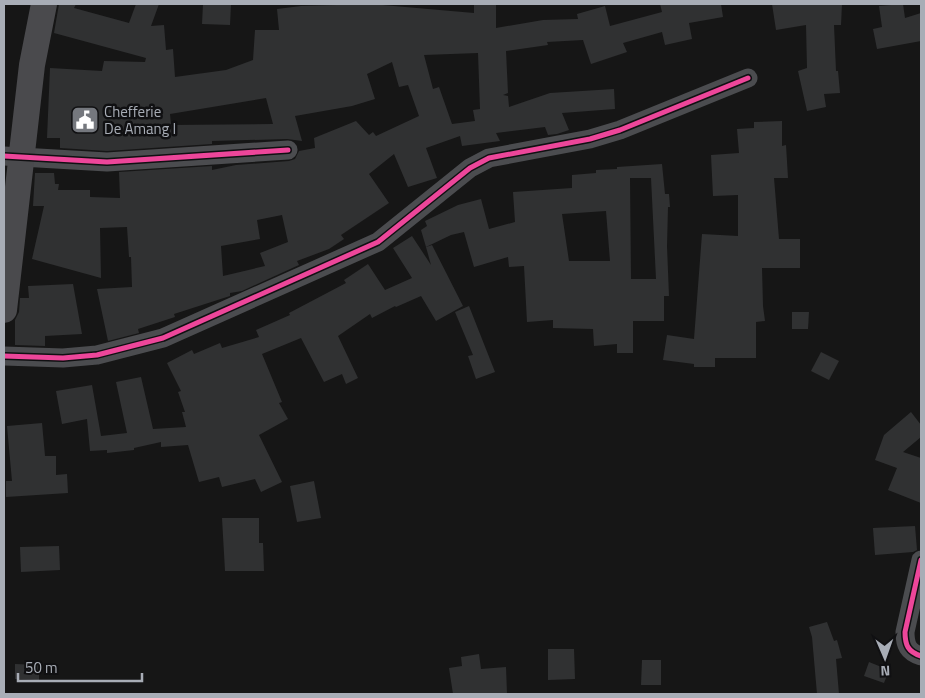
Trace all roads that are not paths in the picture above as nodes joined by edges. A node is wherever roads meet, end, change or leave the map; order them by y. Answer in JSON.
{"nodes":[{"id":1,"x":44,"y":4,"type":"edge"},
{"id":2,"x":748,"y":78,"type":"dead end"},
{"id":3,"x":288,"y":150,"type":"dead end"},
{"id":4,"x":12,"y":157,"type":"edge"},
{"id":5,"x":4,"y":310,"type":"edge"},
{"id":6,"x":4,"y":356,"type":"edge"},
{"id":7,"x":921,"y":560,"type":"edge"},
{"id":8,"x":921,"y":656,"type":"edge"}],
"edges":[{"from":1,"to":4,"type":"main road"},
{"from":2,"to":6,"type":"street"},
{"from":3,"to":4,"type":"street"},
{"from":4,"to":5,"type":"main road"},
{"from":7,"to":8,"type":"street"}]}
